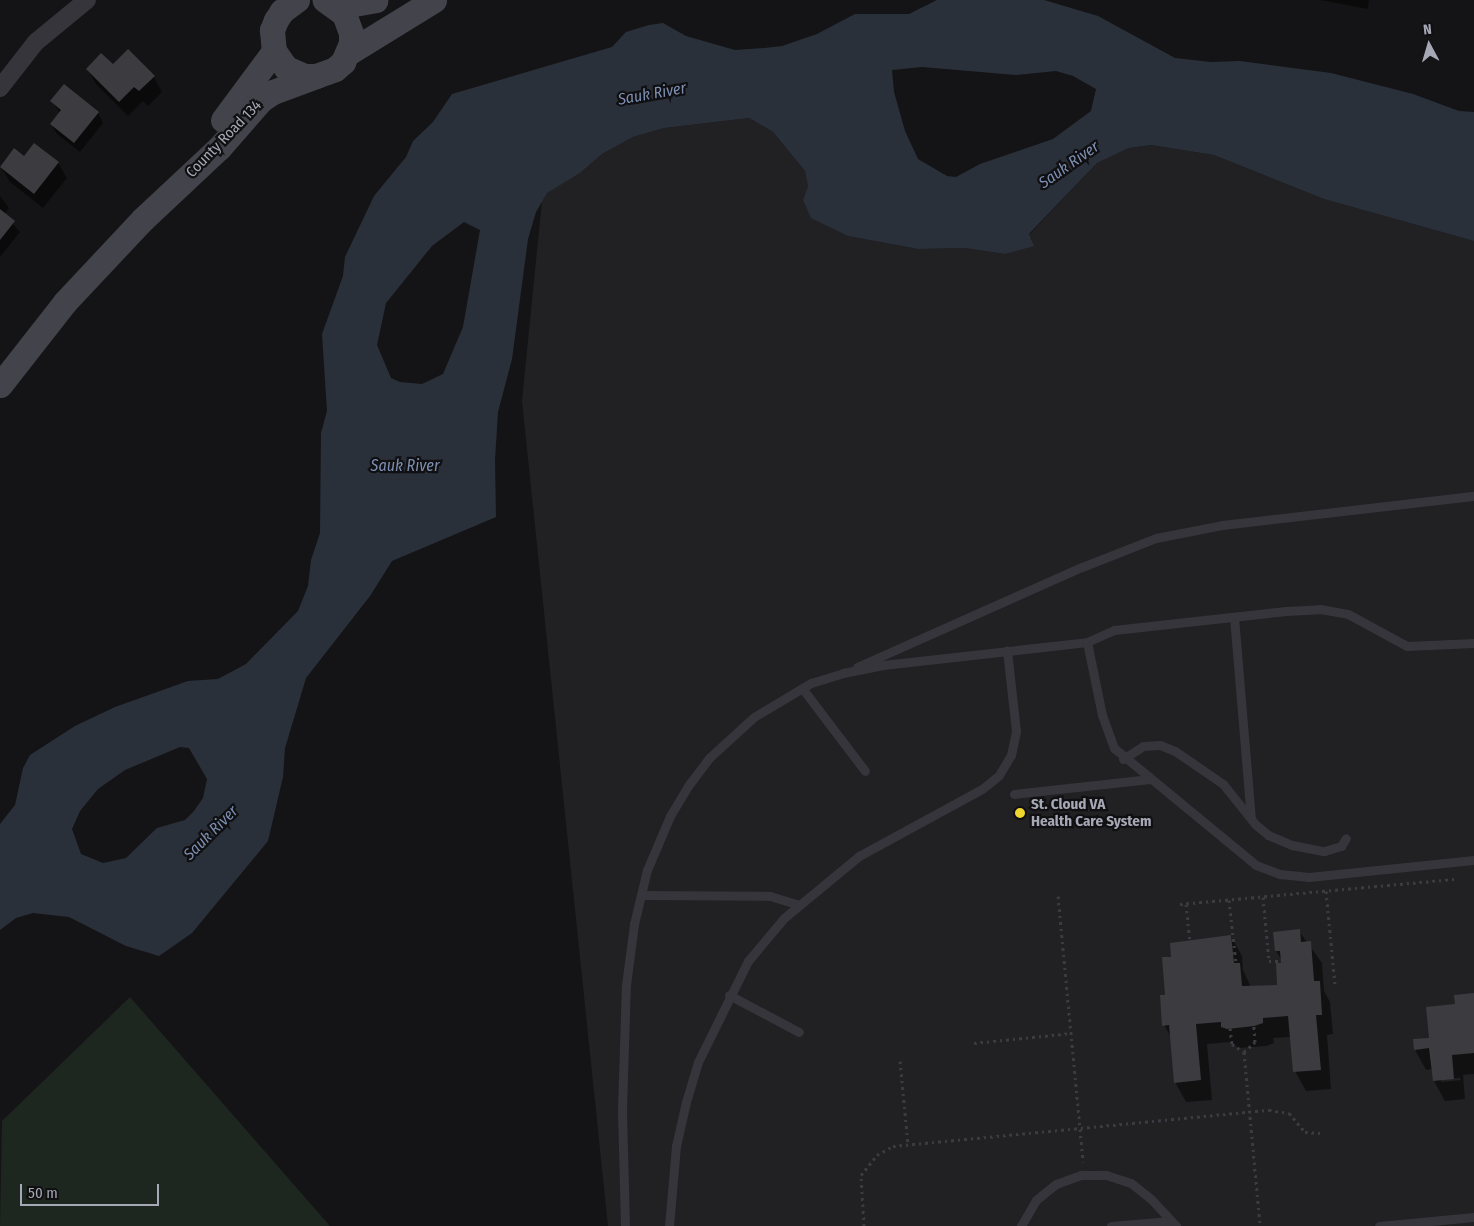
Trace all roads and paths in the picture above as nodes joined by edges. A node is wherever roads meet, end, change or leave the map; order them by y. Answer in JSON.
{"nodes":[{"id":1,"x":87,"y":0,"type":"edge"},
{"id":2,"x":268,"y":0,"type":"edge"},
{"id":3,"x":297,"y":0,"type":"edge"},
{"id":4,"x":375,"y":0,"type":"edge"},
{"id":5,"x":434,"y":0,"type":"edge"},
{"id":6,"x":330,"y":2,"type":"edge"},
{"id":7,"x":274,"y":24,"type":"junction"},
{"id":8,"x":274,"y":51,"type":"junction"},
{"id":9,"x":348,"y":53,"type":"junction"},
{"id":10,"x":316,"y":76,"type":"junction"},
{"id":11,"x":0,"y":88,"type":"edge"},
{"id":12,"x":143,"y":219,"type":"junction"},
{"id":13,"x":0,"y":385,"type":"edge"},
{"id":14,"x":1474,"y":496,"type":"edge"},
{"id":15,"x":1234,"y":617,"type":"junction"},
{"id":16,"x":1087,"y":642,"type":"junction"},
{"id":17,"x":1474,"y":643,"type":"edge"},
{"id":18,"x":1007,"y":651,"type":"junction"},
{"id":19,"x":843,"y":673,"type":"junction"},
{"id":20,"x":802,"y":688,"type":"junction"},
{"id":21,"x":1123,"y":759,"type":"junction"},
{"id":22,"x":865,"y":771,"type":"dead end"},
{"id":23,"x":1150,"y":779,"type":"junction"},
{"id":24,"x":1014,"y":794,"type":"dead end"},
{"id":25,"x":1251,"y":819,"type":"junction"},
{"id":26,"x":1346,"y":838,"type":"dead end"},
{"id":27,"x":1474,"y":860,"type":"edge"},
{"id":28,"x":1454,"y":879,"type":"dead end"},
{"id":29,"x":1326,"y":891,"type":"junction"},
{"id":30,"x":641,"y":895,"type":"junction"},
{"id":31,"x":1058,"y":896,"type":"dead end"},
{"id":32,"x":1263,"y":897,"type":"junction"},
{"id":33,"x":1229,"y":900,"type":"junction"},
{"id":34,"x":1180,"y":904,"type":"dead end"},
{"id":35,"x":1186,"y":904,"type":"junction"},
{"id":36,"x":798,"y":905,"type":"junction"},
{"id":37,"x":1190,"y":941,"type":"dead end"},
{"id":38,"x":1281,"y":961,"type":"dead end"},
{"id":39,"x":1236,"y":963,"type":"dead end"},
{"id":40,"x":1335,"y":984,"type":"dead end"},
{"id":41,"x":729,"y":995,"type":"junction"},
{"id":42,"x":1254,"y":1026,"type":"dead end"},
{"id":43,"x":1230,"y":1028,"type":"dead end"},
{"id":44,"x":799,"y":1032,"type":"dead end"},
{"id":45,"x":1071,"y":1033,"type":"junction"},
{"id":46,"x":974,"y":1043,"type":"dead end"},
{"id":47,"x":1244,"y":1052,"type":"junction"},
{"id":48,"x":900,"y":1061,"type":"dead end"},
{"id":49,"x":1249,"y":1112,"type":"junction"},
{"id":50,"x":1080,"y":1128,"type":"junction"},
{"id":51,"x":1320,"y":1132,"type":"dead end"},
{"id":52,"x":908,"y":1144,"type":"junction"},
{"id":53,"x":1083,"y":1163,"type":"dead end"},
{"id":54,"x":1474,"y":1217,"type":"edge"},
{"id":55,"x":1173,"y":1224,"type":"edge"},
{"id":56,"x":625,"y":1226,"type":"edge"},
{"id":57,"x":668,"y":1226,"type":"edge"},
{"id":58,"x":864,"y":1226,"type":"edge"},
{"id":59,"x":1021,"y":1226,"type":"edge"},
{"id":60,"x":1111,"y":1226,"type":"edge"},
{"id":61,"x":1260,"y":1226,"type":"edge"},
{"id":62,"x":1379,"y":1226,"type":"edge"}],
"edges":[{"from":1,"to":11,"type":"street"},
{"from":2,"to":7,"type":"street"},
{"from":3,"to":7,"type":"street"},
{"from":4,"to":6,"type":"street"},
{"from":5,"to":9,"type":"street"},
{"from":6,"to":9,"type":"street"},
{"from":7,"to":8,"type":"street"},
{"from":8,"to":10,"type":"street"},
{"from":8,"to":12,"type":"street","name":"County Road 134"},
{"from":9,"to":10,"type":"street","name":"County Road 134"},
{"from":10,"to":12,"type":"street","name":"County Road 134"},
{"from":12,"to":13,"type":"street","name":"County Road 134"},
{"from":14,"to":19,"type":"lane"},
{"from":15,"to":16,"type":"lane"},
{"from":15,"to":17,"type":"lane"},
{"from":15,"to":25,"type":"lane"},
{"from":16,"to":18,"type":"lane"},
{"from":16,"to":21,"type":"lane"},
{"from":18,"to":19,"type":"lane"},
{"from":18,"to":36,"type":"lane"},
{"from":19,"to":20,"type":"lane"},
{"from":20,"to":22,"type":"lane"},
{"from":20,"to":30,"type":"lane"},
{"from":21,"to":23,"type":"lane"},
{"from":21,"to":25,"type":"lane"},
{"from":23,"to":24,"type":"lane"},
{"from":23,"to":27,"type":"lane"},
{"from":25,"to":26,"type":"lane"},
{"from":28,"to":29,"type":"path"},
{"from":29,"to":32,"type":"path"},
{"from":29,"to":40,"type":"path"},
{"from":30,"to":36,"type":"lane"},
{"from":30,"to":56,"type":"lane"},
{"from":31,"to":45,"type":"path"},
{"from":32,"to":33,"type":"path"},
{"from":32,"to":38,"type":"path"},
{"from":33,"to":35,"type":"path"},
{"from":33,"to":39,"type":"path"},
{"from":34,"to":35,"type":"path"},
{"from":35,"to":37,"type":"path"},
{"from":36,"to":41,"type":"lane"},
{"from":41,"to":44,"type":"lane"},
{"from":41,"to":57,"type":"lane"},
{"from":42,"to":47,"type":"path"},
{"from":43,"to":47,"type":"path"},
{"from":45,"to":46,"type":"path"},
{"from":45,"to":50,"type":"path"},
{"from":47,"to":49,"type":"path"},
{"from":48,"to":52,"type":"path"},
{"from":49,"to":50,"type":"path"},
{"from":49,"to":51,"type":"path"},
{"from":49,"to":61,"type":"path"},
{"from":50,"to":52,"type":"path"},
{"from":50,"to":53,"type":"path"},
{"from":52,"to":58,"type":"path"},
{"from":54,"to":62,"type":"lane"},
{"from":55,"to":59,"type":"lane"},
{"from":55,"to":60,"type":"lane"}]}
